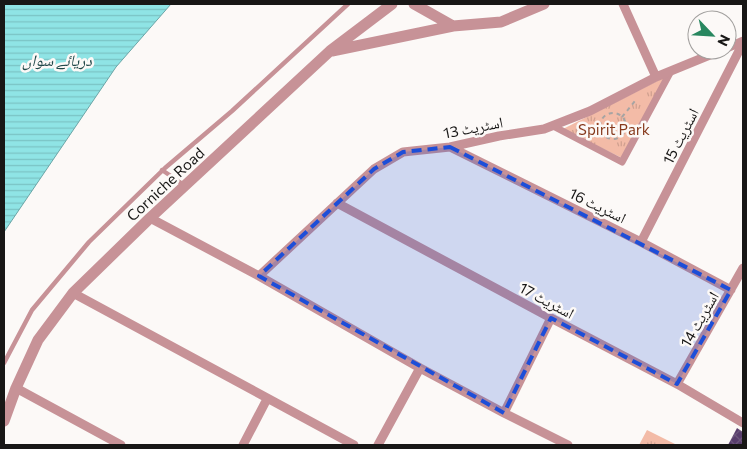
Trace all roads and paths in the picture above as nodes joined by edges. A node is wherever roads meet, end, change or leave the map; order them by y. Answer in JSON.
{"nodes":[{"id":1,"x":348,"y":4,"type":"edge"},
{"id":2,"x":392,"y":4,"type":"edge"},
{"id":3,"x":414,"y":4,"type":"edge"},
{"id":4,"x":544,"y":4,"type":"edge"},
{"id":5,"x":623,"y":4,"type":"edge"},
{"id":6,"x":453,"y":26,"type":"junction"},
{"id":7,"x":743,"y":42,"type":"edge"},
{"id":8,"x":330,"y":52,"type":"junction"},
{"id":9,"x":698,"y":60,"type":"edge"},
{"id":10,"x":671,"y":71,"type":"junction"},
{"id":11,"x":656,"y":77,"type":"junction"},
{"id":12,"x":636,"y":88,"type":"junction"},
{"id":13,"x":622,"y":117,"type":"junction"},
{"id":14,"x":553,"y":126,"type":"junction"},
{"id":15,"x":600,"y":126,"type":"junction"},
{"id":16,"x":574,"y":136,"type":"junction"},
{"id":17,"x":450,"y":147,"type":"junction"},
{"id":18,"x":162,"y":170,"type":"junction"},
{"id":19,"x":185,"y":186,"type":"junction"},
{"id":20,"x":337,"y":203,"type":"junction"},
{"id":21,"x":150,"y":218,"type":"junction"},
{"id":22,"x":641,"y":242,"type":"junction"},
{"id":23,"x":743,"y":268,"type":"edge"},
{"id":24,"x":259,"y":276,"type":"junction"},
{"id":25,"x":731,"y":290,"type":"junction"},
{"id":26,"x":73,"y":293,"type":"junction"},
{"id":27,"x":551,"y":318,"type":"junction"},
{"id":28,"x":4,"y":363,"type":"edge"},
{"id":29,"x":420,"y":368,"type":"junction"},
{"id":30,"x":677,"y":384,"type":"junction"},
{"id":31,"x":16,"y":388,"type":"junction"},
{"id":32,"x":267,"y":399,"type":"junction"},
{"id":33,"x":504,"y":413,"type":"junction"},
{"id":34,"x":4,"y":421,"type":"edge"},
{"id":35,"x":743,"y":423,"type":"edge"},
{"id":36,"x":121,"y":445,"type":"edge"},
{"id":37,"x":243,"y":445,"type":"edge"},
{"id":38,"x":354,"y":445,"type":"edge"},
{"id":39,"x":378,"y":445,"type":"edge"},
{"id":40,"x":568,"y":445,"type":"edge"}],
"edges":[{"from":1,"to":18,"type":"lane"},
{"from":2,"to":8,"type":"street","name":"Corniche Road"},
{"from":3,"to":6,"type":"street"},
{"from":4,"to":6,"type":"street"},
{"from":5,"to":11,"type":"street"},
{"from":6,"to":8,"type":"street"},
{"from":7,"to":22,"type":"street","name":"اسٹریٹ 15"},
{"from":8,"to":19,"type":"street","name":"Corniche Road"},
{"from":9,"to":10,"type":"street","name":"اسٹریٹ 13"},
{"from":10,"to":11,"type":"street","name":"اسٹریٹ 13"},
{"from":10,"to":16,"type":"street"},
{"from":11,"to":12,"type":"street","name":"اسٹریٹ 13"},
{"from":12,"to":13,"type":"path"},
{"from":12,"to":14,"type":"street","name":"اسٹریٹ 13"},
{"from":13,"to":15,"type":"path"},
{"from":13,"to":15,"type":"path"},
{"from":14,"to":16,"type":"street"},
{"from":14,"to":17,"type":"street","name":"اسٹریٹ 13"},
{"from":15,"to":16,"type":"path"},
{"from":17,"to":20,"type":"street","name":"اسٹریٹ 13"},
{"from":17,"to":22,"type":"street","name":"اسٹریٹ 16"},
{"from":18,"to":19,"type":"lane"},
{"from":18,"to":28,"type":"lane"},
{"from":19,"to":21,"type":"street","name":"Corniche Road"},
{"from":20,"to":24,"type":"street","name":"اسٹریٹ 13"},
{"from":20,"to":27,"type":"street","name":"اسٹریٹ 17"},
{"from":21,"to":24,"type":"street"},
{"from":21,"to":26,"type":"street","name":"Corniche Road"},
{"from":22,"to":25,"type":"street","name":"اسٹریٹ 16"},
{"from":23,"to":25,"type":"street","name":"اسٹریٹ 14"},
{"from":24,"to":29,"type":"street"},
{"from":25,"to":30,"type":"street","name":"اسٹریٹ 14"},
{"from":26,"to":31,"type":"street","name":"Corniche Road"},
{"from":26,"to":32,"type":"street"},
{"from":27,"to":30,"type":"street","name":"اسٹریٹ 17"},
{"from":27,"to":33,"type":"street"},
{"from":29,"to":33,"type":"street"},
{"from":29,"to":39,"type":"street"},
{"from":30,"to":35,"type":"street","name":"اسٹریٹ 17"},
{"from":31,"to":34,"type":"street","name":"Corniche Road"},
{"from":31,"to":36,"type":"street"},
{"from":32,"to":37,"type":"street"},
{"from":32,"to":38,"type":"street"},
{"from":33,"to":40,"type":"street"}]}
